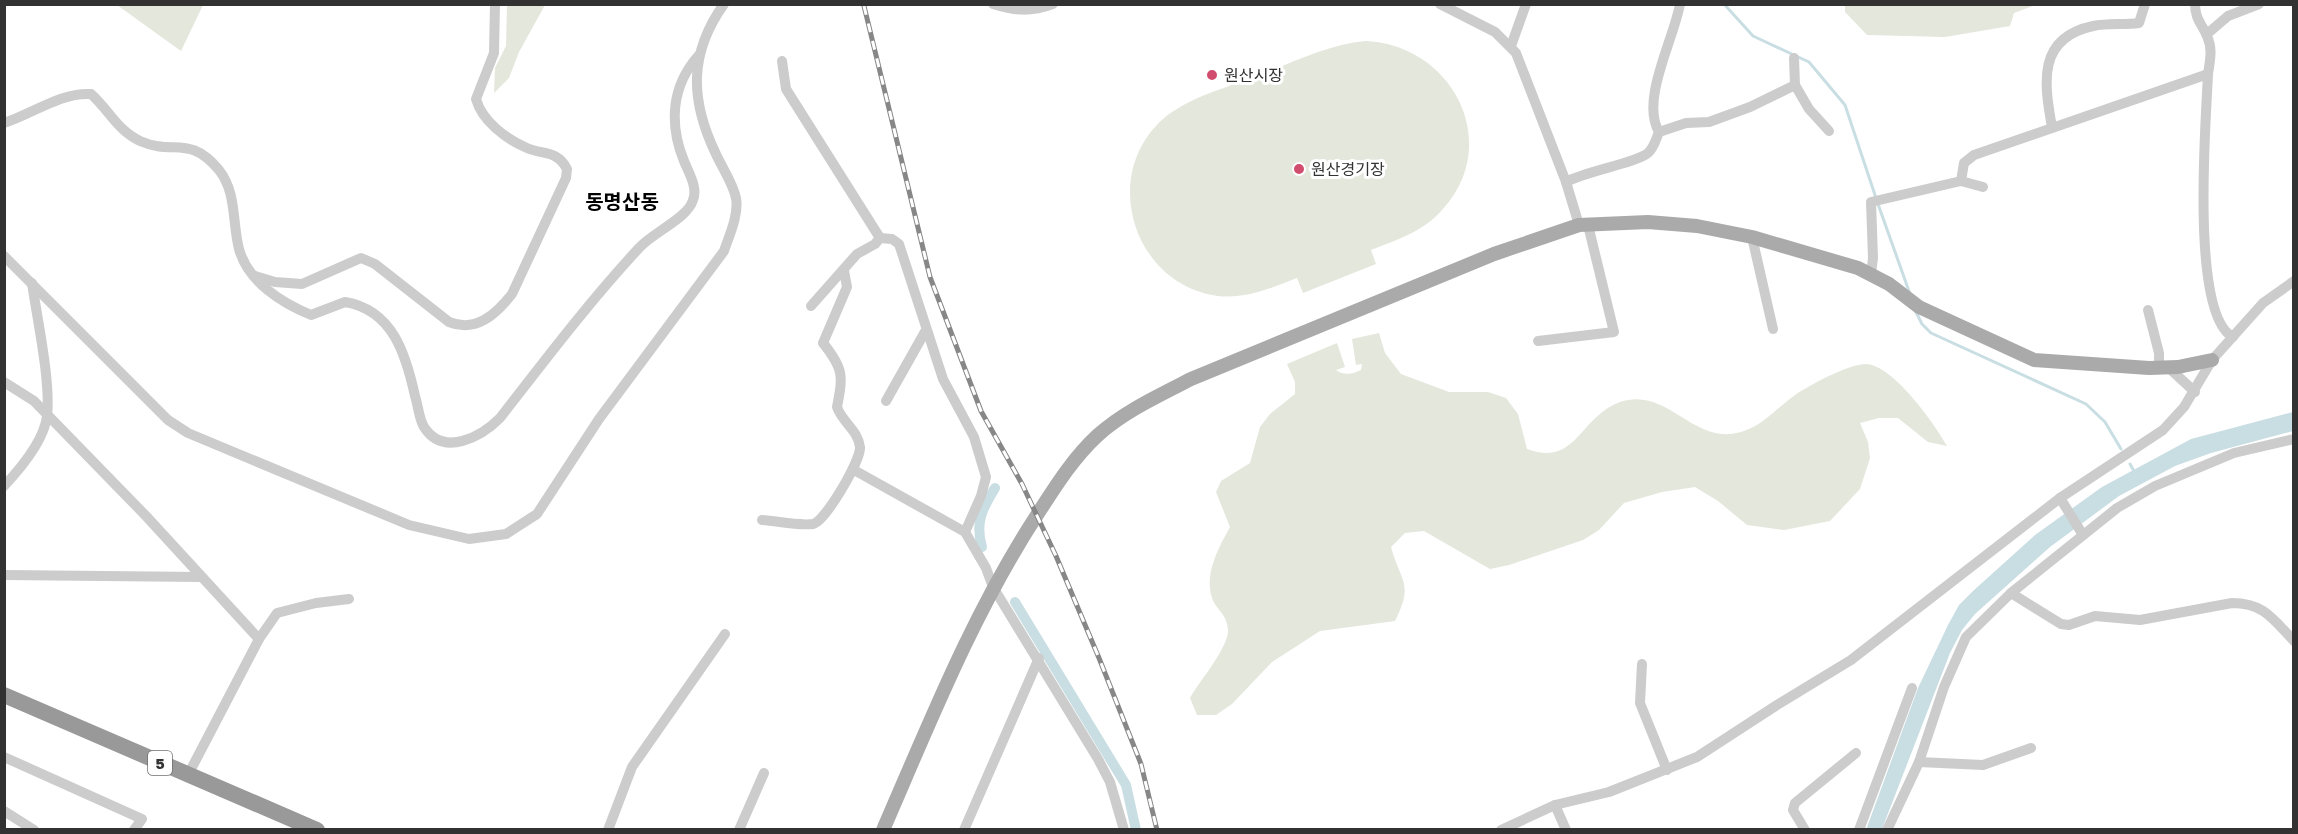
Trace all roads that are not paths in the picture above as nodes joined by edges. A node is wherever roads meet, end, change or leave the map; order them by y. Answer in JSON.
{"nodes":[{"id":1,"x":495,"y":4,"type":"edge"},
{"id":2,"x":724,"y":4,"type":"edge"},
{"id":3,"x":993,"y":4,"type":"edge"},
{"id":4,"x":1053,"y":4,"type":"edge"},
{"id":5,"x":1440,"y":4,"type":"edge"},
{"id":6,"x":1526,"y":4,"type":"edge"},
{"id":7,"x":1680,"y":4,"type":"edge"},
{"id":8,"x":2145,"y":4,"type":"edge"},
{"id":9,"x":2196,"y":4,"type":"edge"},
{"id":10,"x":2259,"y":4,"type":"edge"},
{"id":11,"x":2207,"y":34,"type":"junction"},
{"id":12,"x":1511,"y":46,"type":"junction"},
{"id":13,"x":699,"y":55,"type":"junction"},
{"id":14,"x":1794,"y":58,"type":"dead end"},
{"id":15,"x":782,"y":61,"type":"dead end"},
{"id":16,"x":2208,"y":74,"type":"junction"},
{"id":17,"x":1795,"y":85,"type":"junction"},
{"id":18,"x":4,"y":123,"type":"edge"},
{"id":19,"x":2052,"y":127,"type":"junction"},
{"id":20,"x":1829,"y":131,"type":"dead end"},
{"id":21,"x":1659,"y":132,"type":"junction"},
{"id":22,"x":1961,"y":181,"type":"junction"},
{"id":23,"x":1566,"y":182,"type":"junction"},
{"id":24,"x":1983,"y":187,"type":"dead end"},
{"id":25,"x":1584,"y":225,"type":"junction"},
{"id":26,"x":1752,"y":237,"type":"junction"},
{"id":27,"x":880,"y":238,"type":"junction"},
{"id":28,"x":4,"y":256,"type":"edge"},
{"id":29,"x":844,"y":271,"type":"junction"},
{"id":30,"x":1871,"y":274,"type":"junction"},
{"id":31,"x":255,"y":276,"type":"junction"},
{"id":32,"x":2294,"y":281,"type":"edge"},
{"id":33,"x":32,"y":282,"type":"junction"},
{"id":34,"x":812,"y":306,"type":"dead end"},
{"id":35,"x":2148,"y":310,"type":"dead end"},
{"id":36,"x":1773,"y":329,"type":"dead end"},
{"id":37,"x":926,"y":330,"type":"junction"},
{"id":38,"x":2233,"y":337,"type":"junction"},
{"id":39,"x":1538,"y":341,"type":"dead end"},
{"id":40,"x":2212,"y":360,"type":"junction"},
{"id":41,"x":2163,"y":367,"type":"junction"},
{"id":42,"x":4,"y":382,"type":"edge"},
{"id":43,"x":2195,"y":392,"type":"junction"},
{"id":44,"x":886,"y":401,"type":"dead end"},
{"id":45,"x":47,"y":417,"type":"junction"},
{"id":46,"x":2293,"y":440,"type":"edge"},
{"id":47,"x":854,"y":470,"type":"junction"},
{"id":48,"x":4,"y":486,"type":"edge"},
{"id":49,"x":2062,"y":501,"type":"junction"},
{"id":50,"x":762,"y":520,"type":"dead end"},
{"id":51,"x":965,"y":532,"type":"junction"},
{"id":52,"x":2081,"y":533,"type":"junction"},
{"id":53,"x":4,"y":574,"type":"edge"},
{"id":54,"x":201,"y":577,"type":"junction"},
{"id":55,"x":993,"y":587,"type":"junction"},
{"id":56,"x":2011,"y":593,"type":"junction"},
{"id":57,"x":349,"y":598,"type":"dead end"},
{"id":58,"x":725,"y":634,"type":"dead end"},
{"id":59,"x":259,"y":639,"type":"junction"},
{"id":60,"x":2294,"y":641,"type":"edge"},
{"id":61,"x":1039,"y":658,"type":"junction"},
{"id":62,"x":1642,"y":664,"type":"dead end"},
{"id":63,"x":1912,"y":688,"type":"dead end"},
{"id":64,"x":4,"y":695,"type":"edge"},
{"id":65,"x":2031,"y":748,"type":"dead end"},
{"id":66,"x":1856,"y":753,"type":"dead end"},
{"id":67,"x":4,"y":757,"type":"edge"},
{"id":68,"x":1919,"y":762,"type":"junction"},
{"id":69,"x":1667,"y":770,"type":"junction"},
{"id":70,"x":764,"y":773,"type":"dead end"},
{"id":71,"x":188,"y":775,"type":"junction"},
{"id":72,"x":1555,"y":805,"type":"junction"},
{"id":73,"x":4,"y":811,"type":"edge"},
{"id":74,"x":34,"y":830,"type":"edge"},
{"id":75,"x":134,"y":830,"type":"edge"},
{"id":76,"x":317,"y":830,"type":"edge"},
{"id":77,"x":608,"y":830,"type":"edge"},
{"id":78,"x":739,"y":830,"type":"edge"},
{"id":79,"x":883,"y":830,"type":"edge"},
{"id":80,"x":964,"y":830,"type":"edge"},
{"id":81,"x":1124,"y":830,"type":"edge"},
{"id":82,"x":1501,"y":830,"type":"edge"},
{"id":83,"x":1566,"y":830,"type":"edge"},
{"id":84,"x":1804,"y":830,"type":"edge"},
{"id":85,"x":1859,"y":830,"type":"edge"},
{"id":86,"x":1887,"y":830,"type":"edge"}],
"edges":[{"from":1,"to":31,"type":"street"},
{"from":2,"to":13,"type":"street"},
{"from":3,"to":4,"type":"street"},
{"from":5,"to":12,"type":"street"},
{"from":6,"to":12,"type":"street"},
{"from":7,"to":21,"type":"street"},
{"from":8,"to":19,"type":"street"},
{"from":9,"to":11,"type":"street"},
{"from":10,"to":11,"type":"street"},
{"from":11,"to":16,"type":"street"},
{"from":12,"to":23,"type":"street"},
{"from":13,"to":31,"type":"street"},
{"from":13,"to":33,"type":"street"},
{"from":14,"to":17,"type":"street"},
{"from":15,"to":27,"type":"street"},
{"from":16,"to":19,"type":"street"},
{"from":16,"to":38,"type":"street"},
{"from":17,"to":20,"type":"street"},
{"from":17,"to":21,"type":"street"},
{"from":18,"to":31,"type":"street"},
{"from":19,"to":22,"type":"street"},
{"from":21,"to":23,"type":"street"},
{"from":22,"to":24,"type":"street"},
{"from":22,"to":30,"type":"street"},
{"from":23,"to":25,"type":"street"},
{"from":25,"to":26,"type":"main road"},
{"from":25,"to":39,"type":"street"},
{"from":25,"to":55,"type":"main road"},
{"from":26,"to":30,"type":"main road"},
{"from":26,"to":36,"type":"street"},
{"from":27,"to":29,"type":"street"},
{"from":27,"to":37,"type":"street"},
{"from":28,"to":33,"type":"street"},
{"from":29,"to":34,"type":"street"},
{"from":29,"to":47,"type":"street"},
{"from":30,"to":41,"type":"main road"},
{"from":32,"to":38,"type":"street"},
{"from":33,"to":45,"type":"street"},
{"from":35,"to":41,"type":"street"},
{"from":37,"to":44,"type":"street"},
{"from":37,"to":51,"type":"street"},
{"from":38,"to":40,"type":"street"},
{"from":40,"to":41,"type":"main road"},
{"from":40,"to":43,"type":"street"},
{"from":41,"to":43,"type":"street"},
{"from":42,"to":45,"type":"street"},
{"from":43,"to":49,"type":"street"},
{"from":45,"to":48,"type":"street"},
{"from":45,"to":54,"type":"street"},
{"from":46,"to":52,"type":"street"},
{"from":47,"to":50,"type":"street"},
{"from":47,"to":51,"type":"street"},
{"from":49,"to":52,"type":"street"},
{"from":49,"to":69,"type":"street"},
{"from":51,"to":55,"type":"street"},
{"from":52,"to":56,"type":"street"},
{"from":53,"to":54,"type":"street"},
{"from":54,"to":59,"type":"street"},
{"from":55,"to":61,"type":"street"},
{"from":55,"to":79,"type":"main road"},
{"from":56,"to":60,"type":"street"},
{"from":56,"to":68,"type":"street"},
{"from":57,"to":59,"type":"street"},
{"from":58,"to":77,"type":"street"},
{"from":59,"to":71,"type":"street"},
{"from":61,"to":80,"type":"street"},
{"from":61,"to":81,"type":"street"},
{"from":62,"to":69,"type":"street"},
{"from":63,"to":85,"type":"street"},
{"from":64,"to":71,"type":"highway","number":"5"},
{"from":65,"to":68,"type":"street"},
{"from":66,"to":84,"type":"street"},
{"from":67,"to":75,"type":"street"},
{"from":68,"to":86,"type":"street"},
{"from":69,"to":72,"type":"street"},
{"from":70,"to":78,"type":"street"},
{"from":71,"to":76,"type":"highway","number":"5"},
{"from":72,"to":82,"type":"street"},
{"from":72,"to":83,"type":"street"},
{"from":73,"to":74,"type":"street"}]}
